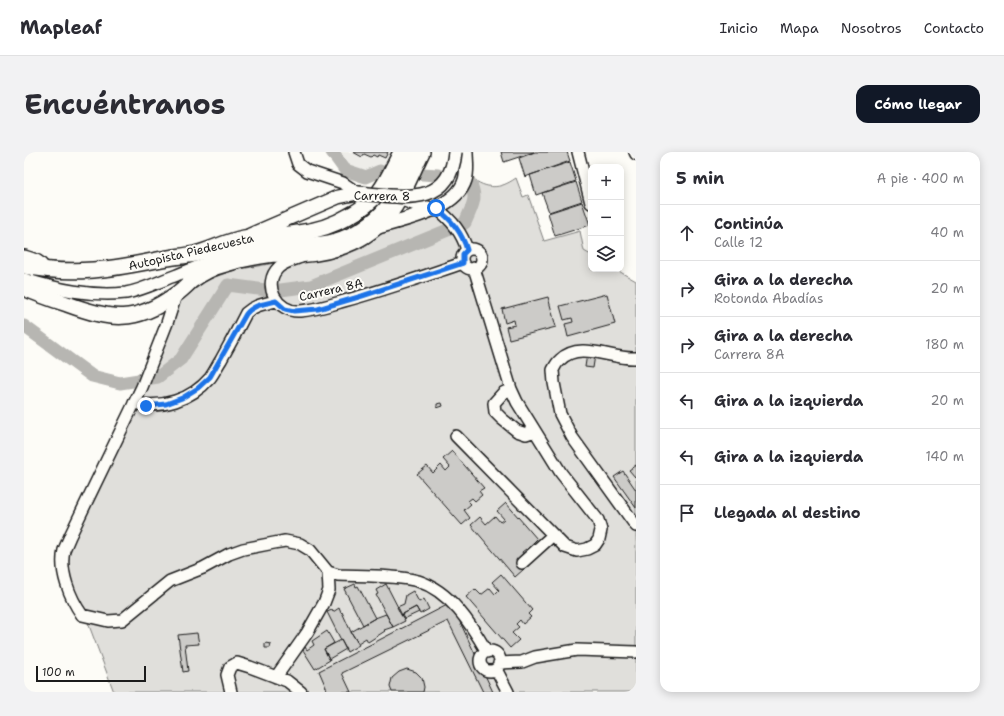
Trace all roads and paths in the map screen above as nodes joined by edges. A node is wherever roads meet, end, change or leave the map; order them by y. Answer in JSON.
{"nodes":[{"id":1,"x":294,"y":152,"type":"edge"},
{"id":2,"x":455,"y":152,"type":"edge"},
{"id":3,"x":578,"y":152,"type":"edge"},
{"id":4,"x":466,"y":156,"type":"edge"},
{"id":5,"x":410,"y":157,"type":"edge"},
{"id":6,"x":398,"y":182,"type":"junction"},
{"id":7,"x":358,"y":193,"type":"junction"},
{"id":8,"x":400,"y":198,"type":"junction"},
{"id":9,"x":590,"y":200,"type":"edge"},
{"id":10,"x":436,"y":208,"type":"junction"},
{"id":11,"x":375,"y":228,"type":"junction"},
{"id":12,"x":243,"y":238,"type":"junction"},
{"id":13,"x":210,"y":248,"type":"junction"},
{"id":14,"x":467,"y":250,"type":"junction"},
{"id":15,"x":313,"y":253,"type":"junction"},
{"id":16,"x":24,"y":256,"type":"edge"},
{"id":17,"x":194,"y":263,"type":"junction"},
{"id":18,"x":463,"y":263,"type":"junction"},
{"id":19,"x":24,"y":266,"type":"edge"},
{"id":20,"x":474,"y":268,"type":"junction"},
{"id":21,"x":45,"y":270,"type":"junction"},
{"id":22,"x":24,"y":274,"type":"edge"},
{"id":23,"x":24,"y":279,"type":"edge"},
{"id":24,"x":24,"y":288,"type":"edge"},
{"id":25,"x":176,"y":295,"type":"junction"},
{"id":26,"x":275,"y":298,"type":"junction"},
{"id":27,"x":636,"y":358,"type":"edge"},
{"id":28,"x":511,"y":389,"type":"junction"},
{"id":29,"x":134,"y":403,"type":"junction"},
{"id":30,"x":535,"y":432,"type":"junction"},
{"id":31,"x":456,"y":436,"type":"dead end"},
{"id":32,"x":636,"y":526,"type":"edge"},
{"id":33,"x":553,"y":535,"type":"junction"},
{"id":34,"x":522,"y":563,"type":"dead end"},
{"id":35,"x":328,"y":572,"type":"junction"},
{"id":36,"x":487,"y":652,"type":"junction"},
{"id":37,"x":636,"y":652,"type":"edge"},
{"id":38,"x":497,"y":666,"type":"junction"},
{"id":39,"x":276,"y":676,"type":"junction"},
{"id":40,"x":231,"y":692,"type":"edge"},
{"id":41,"x":301,"y":692,"type":"edge"},
{"id":42,"x":508,"y":692,"type":"edge"}],
"edges":[{"from":1,"to":7,"type":"street"},
{"from":2,"to":7,"type":"main road","name":"Carrera 8","bridge":true},
{"from":3,"to":9,"type":"street"},
{"from":4,"to":10,"type":"main road","name":"Carrera 8"},
{"from":5,"to":6,"type":"highway"},
{"from":6,"to":8,"type":"highway","name":"Autopista Piedecuesta"},
{"from":6,"to":12,"type":"highway","name":"Autopista Piedecuesta"},
{"from":6,"to":17,"type":"street"},
{"from":6,"to":23,"type":"street"},
{"from":7,"to":12,"type":"main road","name":"Carrera 8"},
{"from":8,"to":10,"type":"main road","name":"Carrera 8"},
{"from":8,"to":11,"type":"highway","name":"Autopista Piedecuesta"},
{"from":10,"to":11,"type":"main road","name":"Carrera 8"},
{"from":10,"to":14,"type":"street"},
{"from":11,"to":15,"type":"highway","name":"Autopista Piedecuesta"},
{"from":12,"to":13,"type":"highway","name":"Autopista Piedecuesta"},
{"from":13,"to":17,"type":"street"},
{"from":13,"to":21,"type":"highway","name":"Autopista Piedecuesta"},
{"from":14,"to":18,"type":"street"},
{"from":14,"to":20,"type":"street"},
{"from":15,"to":25,"type":"highway","name":"Autopista Piedecuesta"},
{"from":15,"to":26,"type":"street"},
{"from":16,"to":21,"type":"street"},
{"from":17,"to":22,"type":"street"},
{"from":18,"to":20,"type":"street"},
{"from":18,"to":26,"type":"street","name":"Carrera 8A"},
{"from":19,"to":21,"type":"highway","name":"Autopista Piedecuesta"},
{"from":20,"to":28,"type":"street"},
{"from":24,"to":25,"type":"highway","name":"Autopista Piedecuesta"},
{"from":25,"to":29,"type":"street"},
{"from":26,"to":29,"type":"street"},
{"from":27,"to":32,"type":"street"},
{"from":28,"to":30,"type":"street"},
{"from":28,"to":30,"type":"street"},
{"from":29,"to":35,"type":"street"},
{"from":30,"to":33,"type":"street"},
{"from":31,"to":33,"type":"street"},
{"from":33,"to":34,"type":"street"},
{"from":35,"to":36,"type":"street"},
{"from":35,"to":39,"type":"street"},
{"from":36,"to":38,"type":"street"},
{"from":36,"to":38,"type":"street"},
{"from":37,"to":38,"type":"street"},
{"from":38,"to":42,"type":"street"},
{"from":39,"to":40,"type":"street"},
{"from":39,"to":41,"type":"street"}]}
